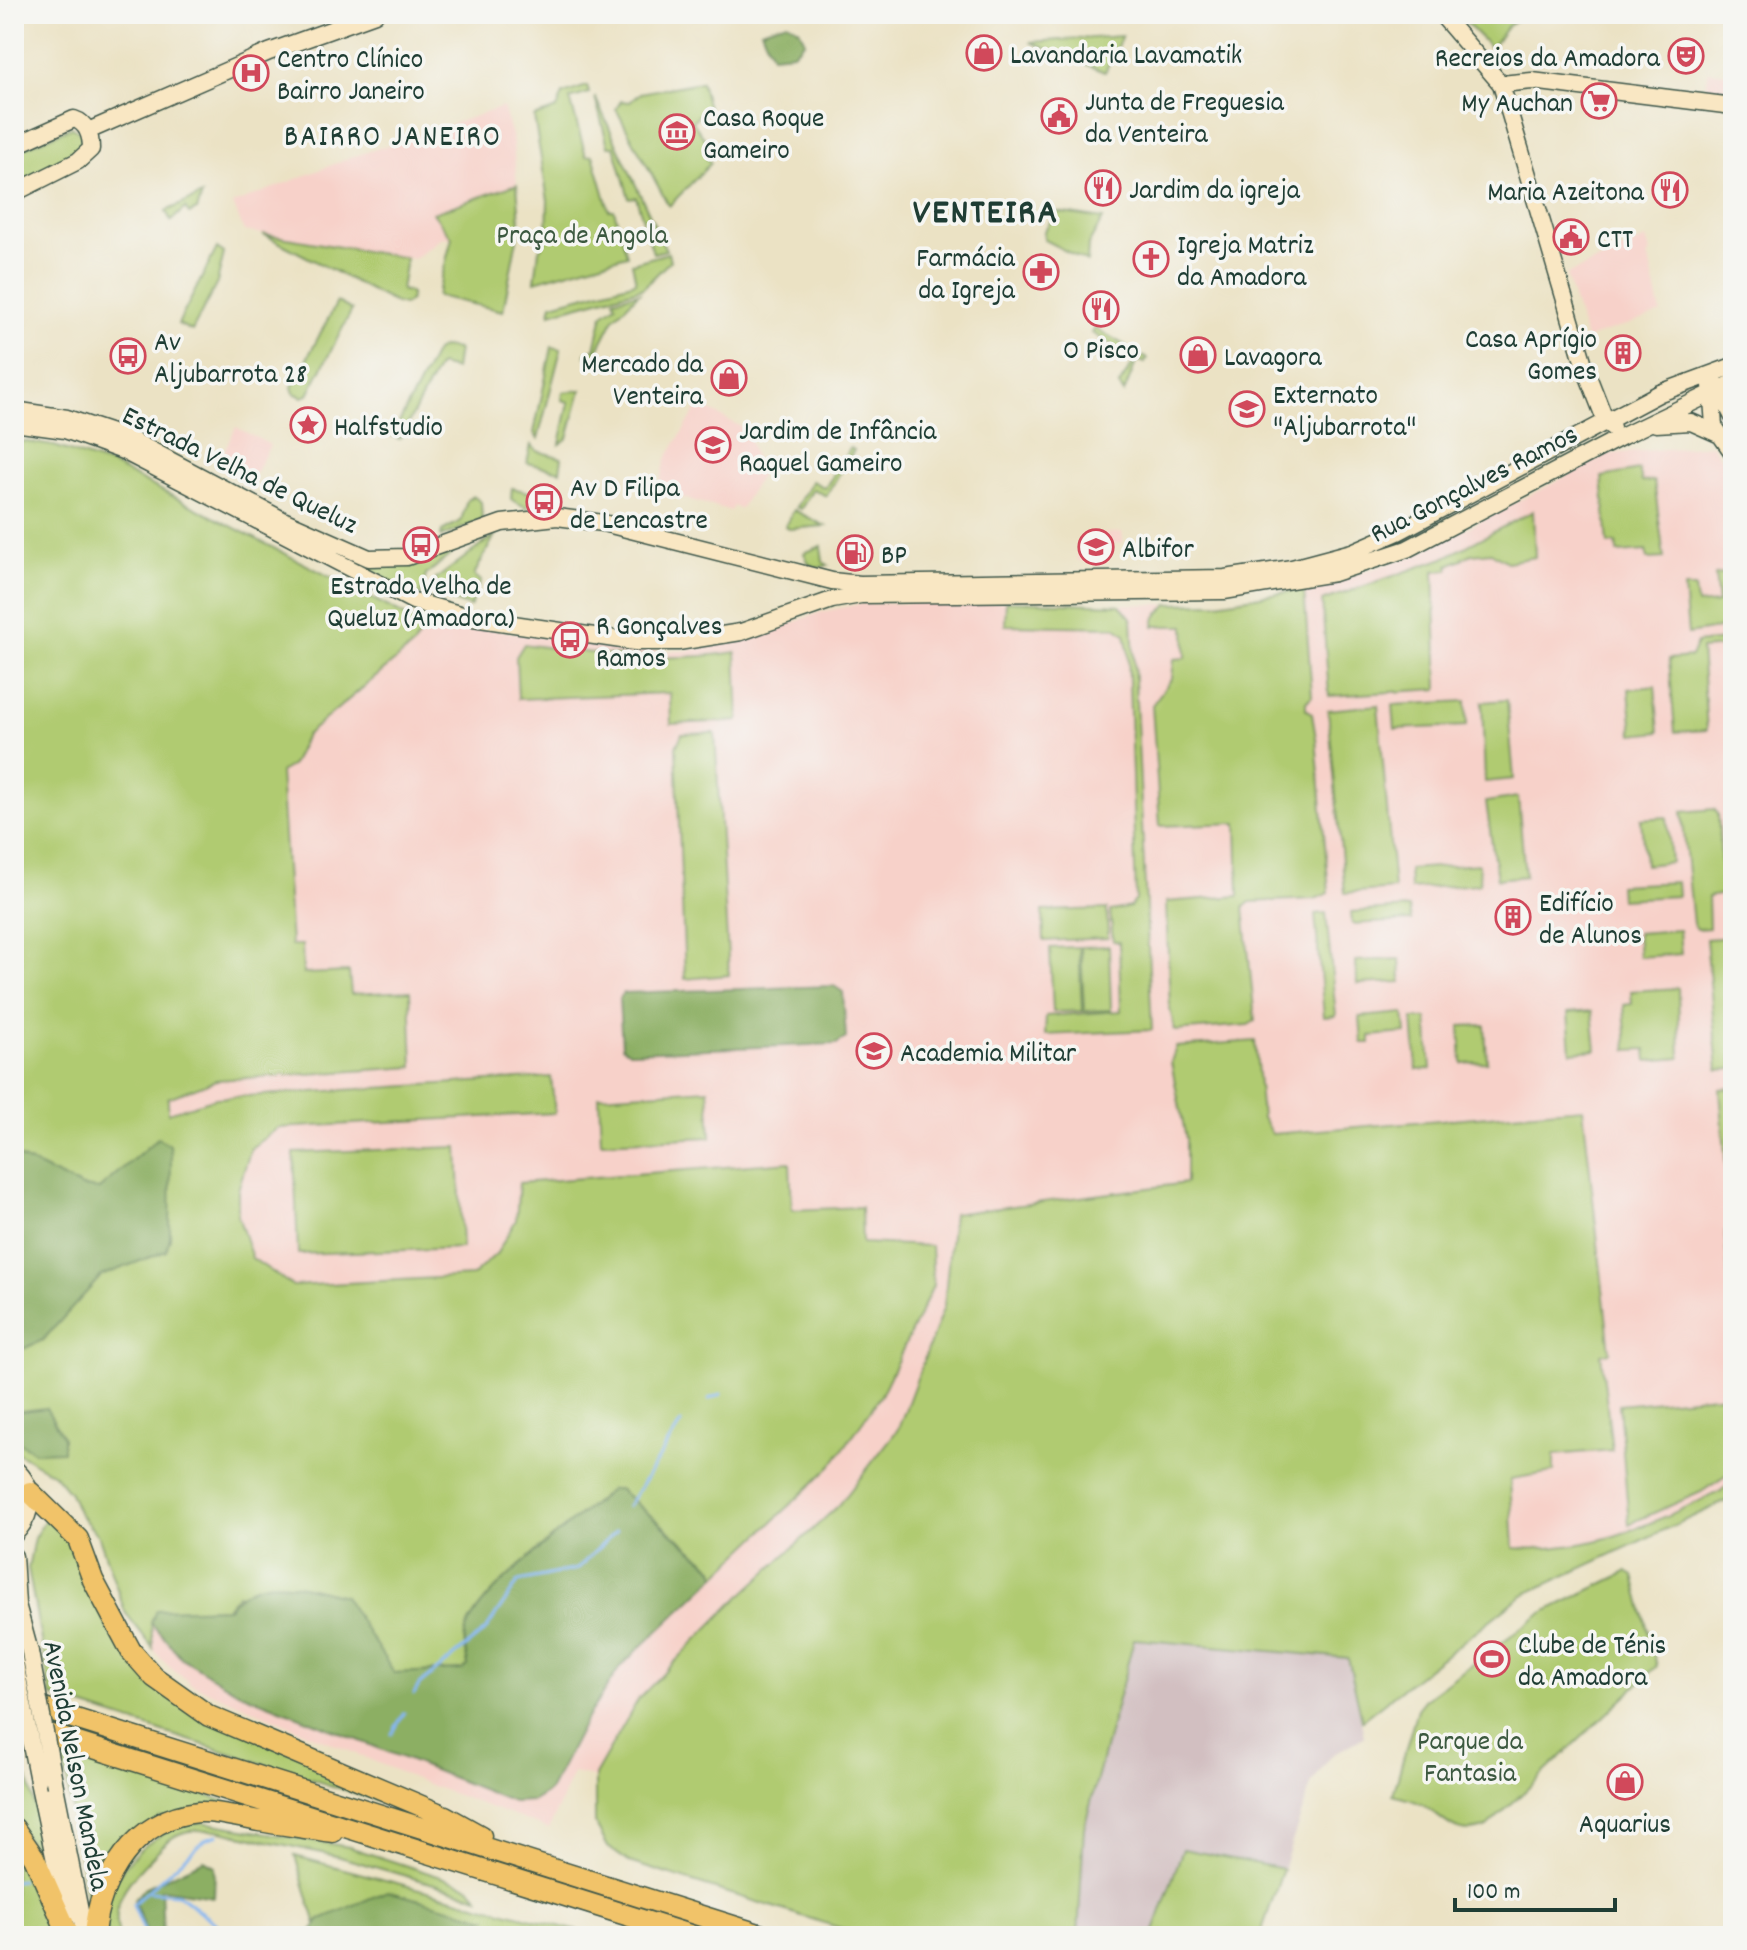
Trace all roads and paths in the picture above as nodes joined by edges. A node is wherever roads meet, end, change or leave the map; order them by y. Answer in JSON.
{"nodes":[{"id":1,"x":375,"y":14,"type":"edge"},
{"id":2,"x":1441,"y":14,"type":"edge"},
{"id":3,"x":1501,"y":84,"type":"junction"},
{"id":4,"x":1733,"y":106,"type":"edge"},
{"id":5,"x":88,"y":131,"type":"junction"},
{"id":6,"x":14,"y":146,"type":"edge"},
{"id":7,"x":14,"y":193,"type":"edge"},
{"id":8,"x":1733,"y":366,"type":"edge"},
{"id":9,"x":1719,"y":385,"type":"edge"},
{"id":10,"x":14,"y":410,"type":"edge"},
{"id":11,"x":1733,"y":417,"type":"edge"},
{"id":12,"x":1606,"y":422,"type":"junction"},
{"id":13,"x":14,"y":423,"type":"edge"},
{"id":14,"x":1647,"y":425,"type":"junction"},
{"id":15,"x":1718,"y":434,"type":"junction"},
{"id":16,"x":1623,"y":436,"type":"junction"},
{"id":17,"x":1733,"y":453,"type":"edge"},
{"id":18,"x":860,"y":584,"type":"joint"},
{"id":19,"x":433,"y":607,"type":"joint"},
{"id":20,"x":14,"y":1468,"type":"edge"},
{"id":21,"x":30,"y":1492,"type":"junction"},
{"id":22,"x":14,"y":1535,"type":"edge"},
{"id":23,"x":14,"y":1556,"type":"edge"},
{"id":24,"x":22,"y":1655,"type":"edge"},
{"id":25,"x":14,"y":1699,"type":"edge"},
{"id":26,"x":14,"y":1723,"type":"edge"},
{"id":27,"x":46,"y":1784,"type":"junction"},
{"id":28,"x":14,"y":1828,"type":"edge"},
{"id":29,"x":399,"y":1842,"type":"junction"},
{"id":30,"x":521,"y":1858,"type":"junction"},
{"id":31,"x":70,"y":1936,"type":"edge"},
{"id":32,"x":85,"y":1936,"type":"edge"},
{"id":33,"x":94,"y":1936,"type":"edge"},
{"id":34,"x":693,"y":1936,"type":"edge"},
{"id":35,"x":765,"y":1936,"type":"edge"}],
"edges":[{"from":1,"to":5,"type":"main road"},
{"from":2,"to":3,"type":"main road"},
{"from":3,"to":4,"type":"main road"},
{"from":3,"to":12,"type":"main road"},
{"from":5,"to":6,"type":"main road"},
{"from":5,"to":7,"type":"main road"},
{"from":8,"to":9,"type":"main road"},
{"from":9,"to":11,"type":"main road"},
{"from":9,"to":12,"type":"main road","name":"Rua Gonçalves Ramos"},
{"from":9,"to":14,"type":"main road","name":"Rua Gonçalves Ramos"},
{"from":9,"to":15,"type":"main road"},
{"from":10,"to":18,"type":"main road","name":"Estrada Velha de Queluz"},
{"from":12,"to":16,"type":"main road"},
{"from":12,"to":18,"type":"main road","name":"Rua Gonçalves Ramos"},
{"from":13,"to":19,"type":"main road","name":"Estrada Velha de Queluz"},
{"from":14,"to":15,"type":"main road"},
{"from":14,"to":16,"type":"main road","name":"Rua Gonçalves Ramos"},
{"from":15,"to":17,"type":"main road"},
{"from":16,"to":19,"type":"main road","name":"Rua Gonçalves Ramos"},
{"from":20,"to":21,"type":"main road"},
{"from":21,"to":22,"type":"main road"},
{"from":21,"to":30,"type":"highway"},
{"from":23,"to":24,"type":"main road","name":"Avenida Nelson Mandela"},
{"from":24,"to":27,"type":"main road","name":"Avenida Nelson Mandela","bridge":true},
{"from":25,"to":30,"type":"highway"},
{"from":26,"to":29,"type":"highway"},
{"from":27,"to":31,"type":"main road","name":"Avenida Nelson Mandela"},
{"from":27,"to":32,"type":"main road","name":"Avenida Nelson Mandela"},
{"from":28,"to":31,"type":"highway"},
{"from":29,"to":33,"type":"highway"},
{"from":29,"to":34,"type":"highway"},
{"from":30,"to":35,"type":"highway"}]}
